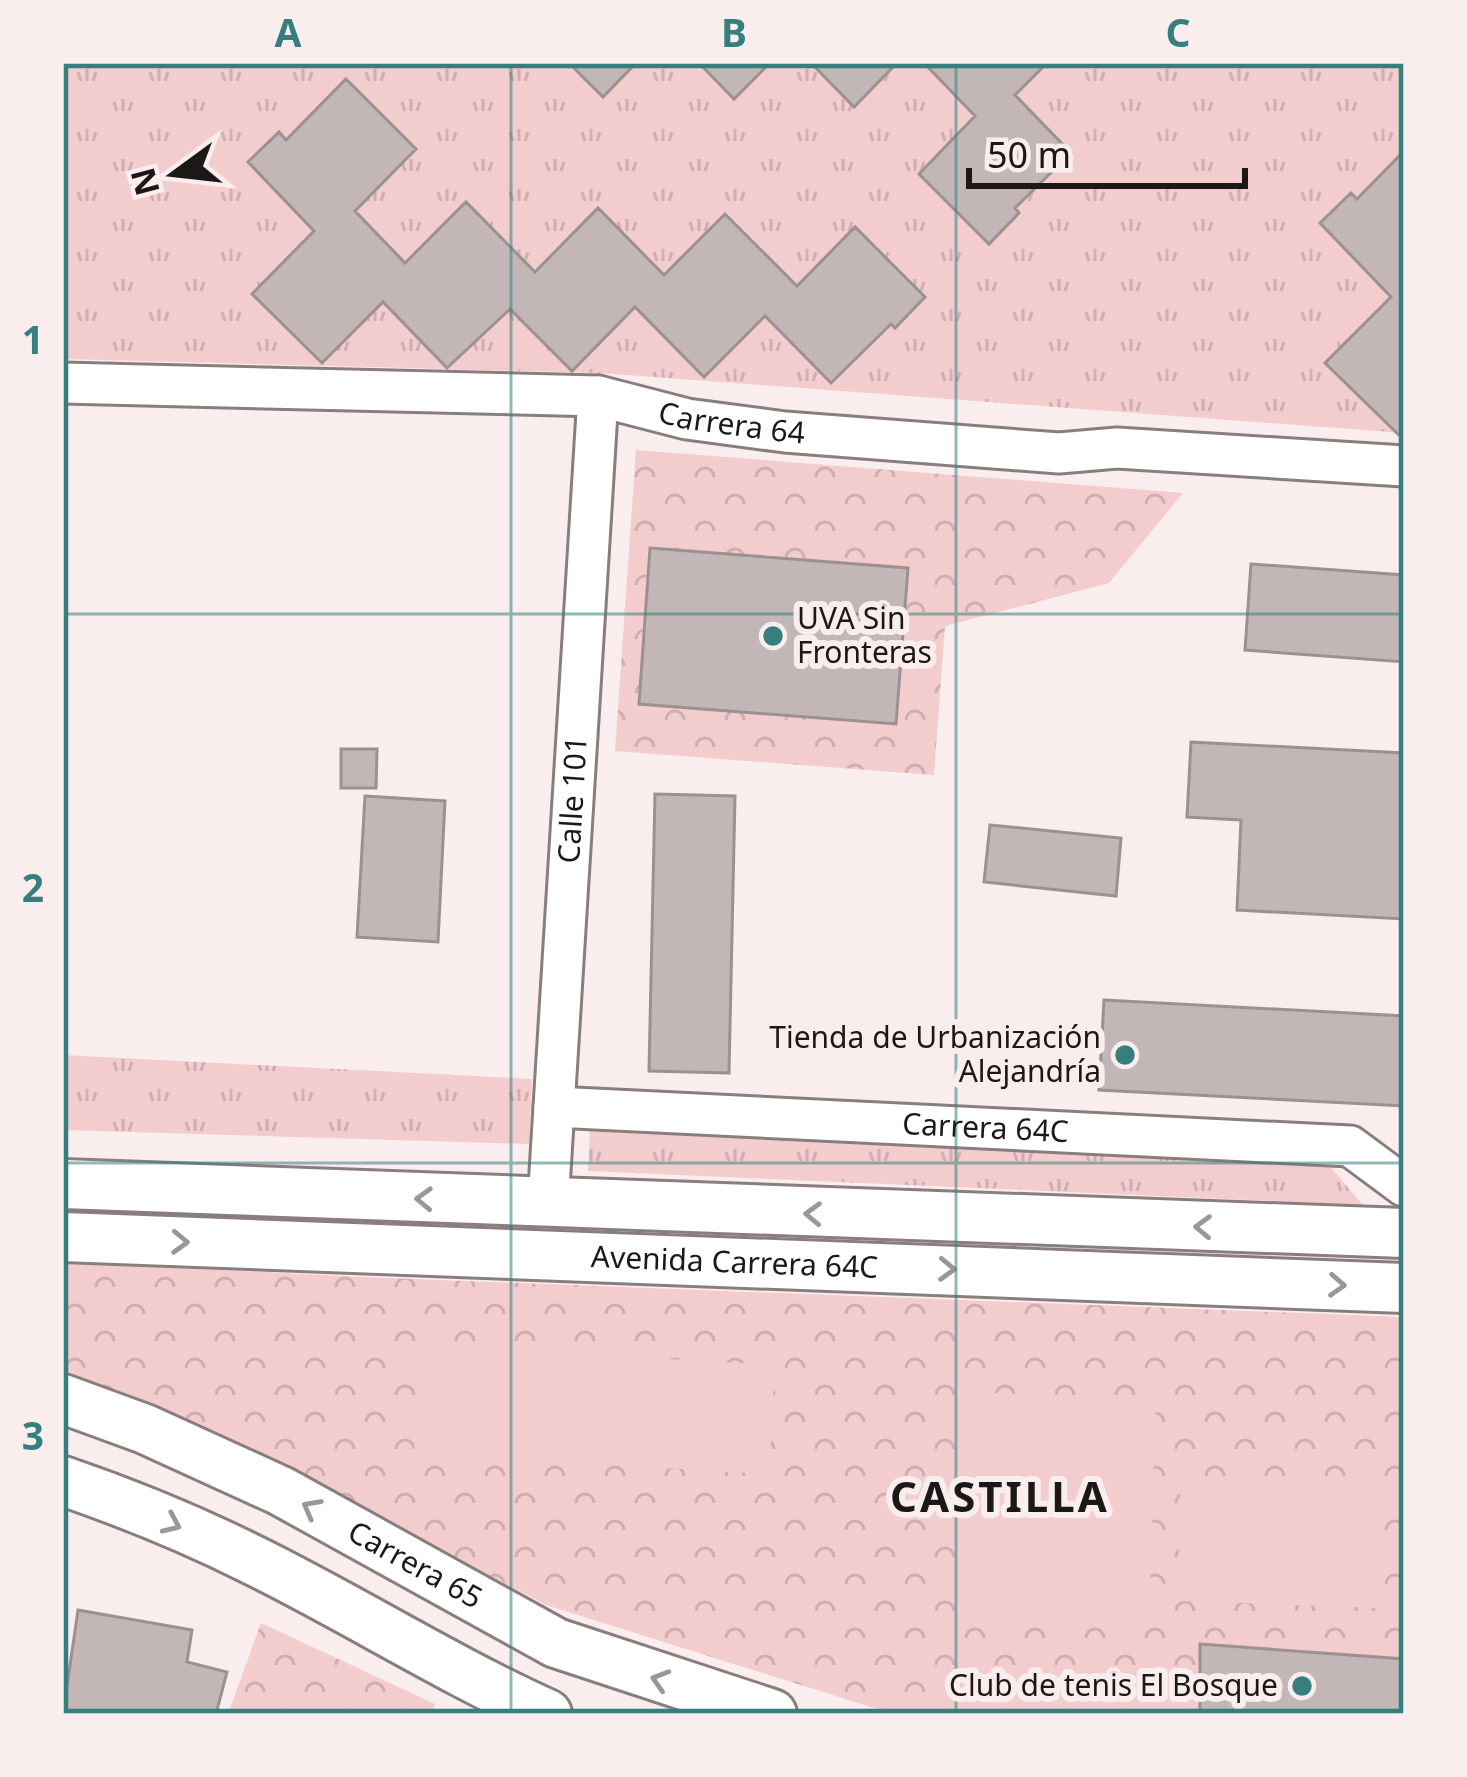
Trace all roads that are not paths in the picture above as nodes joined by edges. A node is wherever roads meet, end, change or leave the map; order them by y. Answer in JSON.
{"nodes":[{"id":1,"x":63,"y":383,"type":"edge"},
{"id":2,"x":598,"y":396,"type":"junction"},
{"id":3,"x":1404,"y":466,"type":"edge"},
{"id":4,"x":554,"y":1107,"type":"junction"},
{"id":5,"x":63,"y":1184,"type":"edge"},
{"id":6,"x":1404,"y":1186,"type":"edge"},
{"id":7,"x":548,"y":1204,"type":"junction"},
{"id":8,"x":1404,"y":1233,"type":"edge"},
{"id":9,"x":63,"y":1237,"type":"edge"},
{"id":10,"x":1404,"y":1288,"type":"edge"},
{"id":11,"x":63,"y":1399,"type":"edge"},
{"id":12,"x":63,"y":1481,"type":"edge"},
{"id":13,"x":547,"y":1714,"type":"edge"},
{"id":14,"x":772,"y":1714,"type":"edge"}],
"edges":[{"from":1,"to":2,"type":"street","name":"Carrera 64"},
{"from":2,"to":3,"type":"street","name":"Carrera 64"},
{"from":2,"to":4,"type":"street","name":"Calle 101"},
{"from":4,"to":6,"type":"street","name":"Carrera 64C"},
{"from":4,"to":7,"type":"street","name":"Calle 101"},
{"from":7,"to":5,"type":"main road","name":"Avenida Carrera 64C","one_way":true},
{"from":8,"to":7,"type":"main road","name":"Avenida Carrera 64C","one_way":true},
{"from":9,"to":10,"type":"main road","name":"Avenida Carrera 64C","one_way":true},
{"from":14,"to":11,"type":"main road","name":"Carrera 65","one_way":true},
{"from":12,"to":13,"type":"main road","one_way":true}]}
